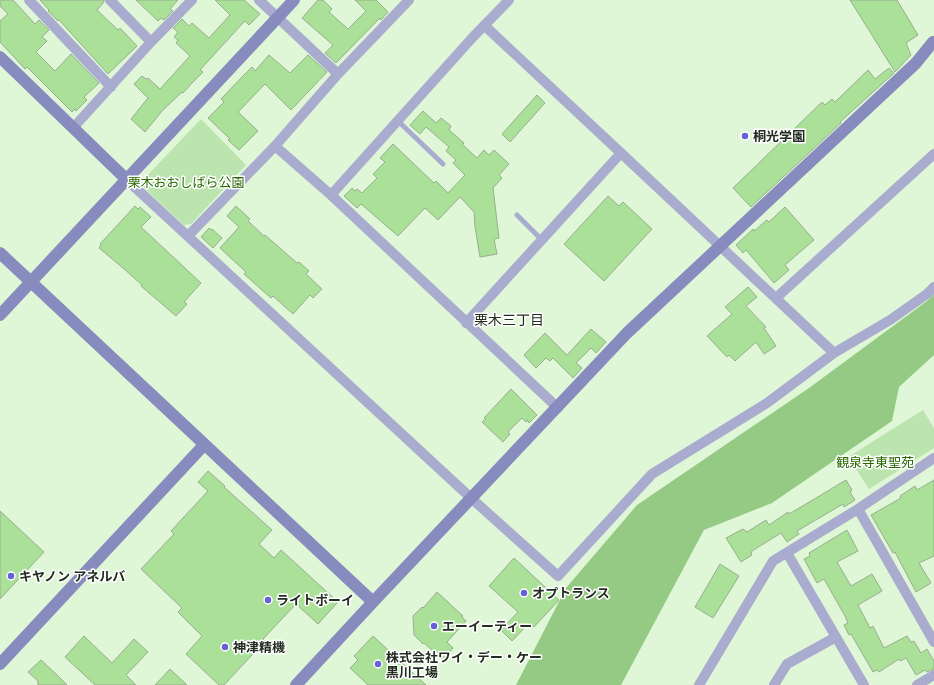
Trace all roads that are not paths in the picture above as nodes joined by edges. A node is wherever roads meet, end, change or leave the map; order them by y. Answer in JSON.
{"nodes":[{"id":1,"x":29,"y":0,"type":"edge"},
{"id":2,"x":110,"y":0,"type":"edge"},
{"id":3,"x":192,"y":0,"type":"edge"},
{"id":4,"x":259,"y":0,"type":"edge"},
{"id":5,"x":294,"y":0,"type":"edge"},
{"id":6,"x":409,"y":0,"type":"edge"},
{"id":7,"x":509,"y":0,"type":"edge"},
{"id":8,"x":278,"y":18,"type":"junction"},
{"id":9,"x":485,"y":26,"type":"junction"},
{"id":10,"x":934,"y":41,"type":"edge"},
{"id":11,"x":151,"y":42,"type":"junction"},
{"id":12,"x":0,"y":57,"type":"edge"},
{"id":13,"x":338,"y":74,"type":"junction"},
{"id":14,"x":112,"y":87,"type":"junction"},
{"id":15,"x":398,"y":121,"type":"junction"},
{"id":16,"x":73,"y":128,"type":"junction"},
{"id":17,"x":275,"y":146,"type":"junction"},
{"id":18,"x":622,"y":153,"type":"junction"},
{"id":19,"x":934,"y":154,"type":"edge"},
{"id":20,"x":443,"y":164,"type":"dead end"},
{"id":21,"x":127,"y":180,"type":"junction"},
{"id":22,"x":331,"y":195,"type":"junction"},
{"id":23,"x":517,"y":215,"type":"dead end"},
{"id":24,"x":188,"y":236,"type":"junction"},
{"id":25,"x":542,"y":240,"type":"junction"},
{"id":26,"x":720,"y":247,"type":"junction"},
{"id":27,"x":0,"y":253,"type":"edge"},
{"id":28,"x":31,"y":281,"type":"junction"},
{"id":29,"x":934,"y":286,"type":"edge"},
{"id":30,"x":776,"y":298,"type":"junction"},
{"id":31,"x":0,"y":315,"type":"edge"},
{"id":32,"x":466,"y":323,"type":"junction"},
{"id":33,"x":834,"y":353,"type":"junction"},
{"id":34,"x":558,"y":408,"type":"junction"},
{"id":35,"x":204,"y":445,"type":"junction"},
{"id":36,"x":934,"y":458,"type":"edge"},
{"id":37,"x":470,"y":498,"type":"junction"},
{"id":38,"x":858,"y":509,"type":"junction"},
{"id":39,"x":788,"y":553,"type":"junction"},
{"id":40,"x":373,"y":602,"type":"junction"},
{"id":41,"x":836,"y":637,"type":"junction"},
{"id":42,"x":934,"y":642,"type":"edge"},
{"id":43,"x":0,"y":664,"type":"edge"},
{"id":44,"x":934,"y":675,"type":"edge"},
{"id":45,"x":296,"y":685,"type":"edge"},
{"id":46,"x":700,"y":685,"type":"edge"},
{"id":47,"x":774,"y":685,"type":"edge"},
{"id":48,"x":864,"y":685,"type":"edge"},
{"id":49,"x":917,"y":685,"type":"edge"}],
"edges":[{"from":1,"to":14,"type":"street"},
{"from":2,"to":11,"type":"street"},
{"from":3,"to":11,"type":"street"},
{"from":4,"to":8,"type":"street"},
{"from":5,"to":8,"type":"street"},
{"from":6,"to":13,"type":"street"},
{"from":7,"to":9,"type":"street"},
{"from":8,"to":13,"type":"street"},
{"from":8,"to":21,"type":"street"},
{"from":9,"to":15,"type":"street"},
{"from":9,"to":18,"type":"street"},
{"from":10,"to":26,"type":"street"},
{"from":11,"to":14,"type":"street"},
{"from":12,"to":16,"type":"street"},
{"from":13,"to":17,"type":"street"},
{"from":14,"to":16,"type":"street"},
{"from":15,"to":20,"type":"lane"},
{"from":15,"to":22,"type":"street"},
{"from":16,"to":21,"type":"street"},
{"from":17,"to":22,"type":"street"},
{"from":17,"to":24,"type":"street"},
{"from":18,"to":25,"type":"street"},
{"from":18,"to":26,"type":"street"},
{"from":19,"to":30,"type":"street"},
{"from":21,"to":24,"type":"street"},
{"from":21,"to":28,"type":"street"},
{"from":22,"to":32,"type":"street"},
{"from":23,"to":25,"type":"lane"},
{"from":24,"to":37,"type":"street"},
{"from":25,"to":32,"type":"street"},
{"from":26,"to":30,"type":"street"},
{"from":26,"to":34,"type":"street"},
{"from":27,"to":28,"type":"street"},
{"from":28,"to":31,"type":"street"},
{"from":28,"to":35,"type":"street"},
{"from":29,"to":33,"type":"street"},
{"from":30,"to":33,"type":"street"},
{"from":32,"to":34,"type":"street"},
{"from":33,"to":37,"type":"street"},
{"from":34,"to":37,"type":"street"},
{"from":35,"to":40,"type":"street"},
{"from":35,"to":43,"type":"street"},
{"from":36,"to":38,"type":"street"},
{"from":37,"to":40,"type":"street"},
{"from":38,"to":39,"type":"street"},
{"from":38,"to":42,"type":"street"},
{"from":39,"to":41,"type":"street"},
{"from":39,"to":46,"type":"street"},
{"from":40,"to":45,"type":"street"},
{"from":41,"to":47,"type":"street"},
{"from":41,"to":48,"type":"street"},
{"from":44,"to":49,"type":"street"}]}
